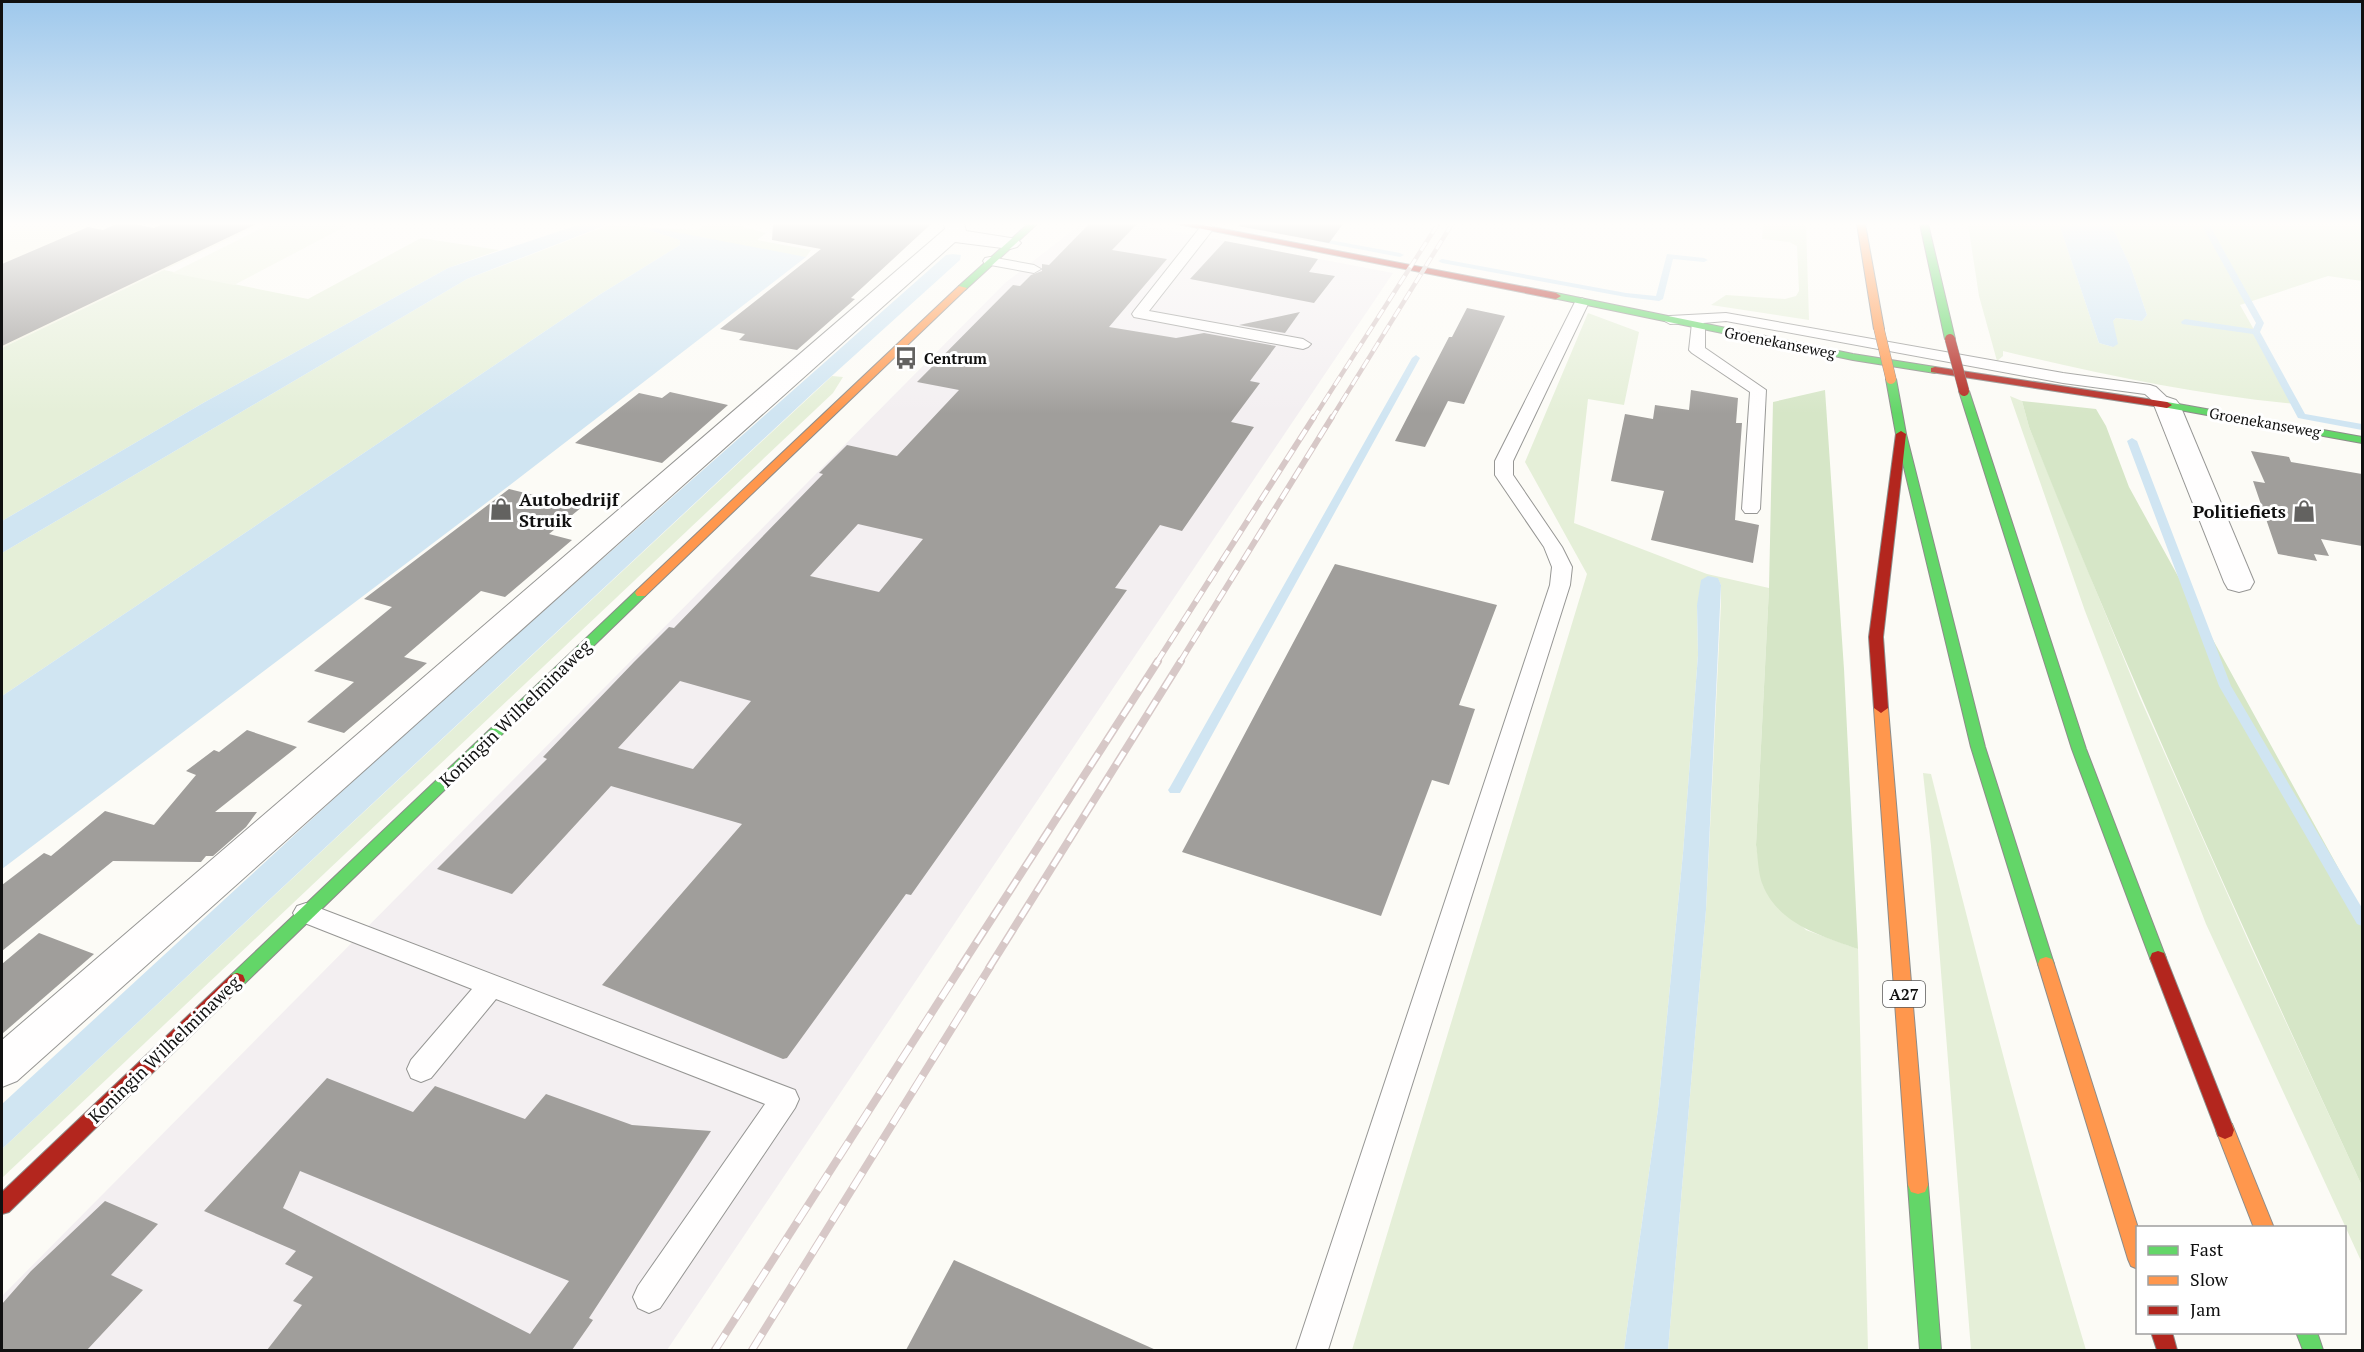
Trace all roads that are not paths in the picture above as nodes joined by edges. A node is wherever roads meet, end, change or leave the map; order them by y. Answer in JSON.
{"nodes":[{"id":1,"x":886,"y":287,"type":"edge"},
{"id":2,"x":963,"y":287,"type":"edge"},
{"id":3,"x":1160,"y":287,"type":"edge"},
{"id":4,"x":1506,"y":287,"type":"edge"},
{"id":5,"x":1872,"y":287,"type":"edge"},
{"id":6,"x":1938,"y":287,"type":"edge"},
{"id":7,"x":1582,"y":302,"type":"junction"},
{"id":8,"x":1665,"y":320,"type":"junction"},
{"id":9,"x":1698,"y":326,"type":"junction"},
{"id":10,"x":1303,"y":344,"type":"dead end"},
{"id":11,"x":2168,"y":405,"type":"junction"},
{"id":12,"x":1901,"y":434,"type":"junction"},
{"id":13,"x":2362,"y":440,"type":"edge"},
{"id":14,"x":1751,"y":509,"type":"dead end"},
{"id":15,"x":2240,"y":582,"type":"dead end"},
{"id":16,"x":306,"y":913,"type":"junction"},
{"id":17,"x":491,"y":986,"type":"junction"},
{"id":18,"x":2,"y":1067,"type":"edge"},
{"id":19,"x":421,"y":1069,"type":"dead end"},
{"id":20,"x":2,"y":1205,"type":"edge"},
{"id":21,"x":2264,"y":1226,"type":"edge"},
{"id":22,"x":2136,"y":1253,"type":"edge"},
{"id":23,"x":649,"y":1297,"type":"dead end"},
{"id":24,"x":2162,"y":1334,"type":"edge"},
{"id":25,"x":2307,"y":1334,"type":"edge"},
{"id":26,"x":1312,"y":1350,"type":"edge"},
{"id":27,"x":1931,"y":1350,"type":"edge"},
{"id":28,"x":2167,"y":1350,"type":"edge"},
{"id":29,"x":2313,"y":1350,"type":"edge"}],
"edges":[{"from":1,"to":18,"type":"street"},
{"from":2,"to":16,"type":"main road","name":"Koningin Wilhelminaweg"},
{"from":3,"to":10,"type":"lane"},
{"from":4,"to":7,"type":"main road","name":"Groenekanseweg"},
{"from":5,"to":12,"type":"main road","number":"A27","bridge":true},
{"from":6,"to":21,"type":"main road","bridge":true},
{"from":7,"to":8,"type":"main road","name":"Groenekanseweg"},
{"from":7,"to":26,"type":"lane"},
{"from":8,"to":9,"type":"main road","name":"Groenekanseweg"},
{"from":8,"to":11,"type":"lane"},
{"from":9,"to":11,"type":"main road","name":"Groenekanseweg"},
{"from":9,"to":14,"type":"lane"},
{"from":11,"to":13,"type":"main road","name":"Groenekanseweg"},
{"from":11,"to":15,"type":"street"},
{"from":12,"to":22,"type":"main road","number":"A27"},
{"from":12,"to":27,"type":"main road","number":"A27"},
{"from":16,"to":17,"type":"lane"},
{"from":16,"to":20,"type":"main road","name":"Koningin Wilhelminaweg"},
{"from":17,"to":19,"type":"lane"},
{"from":17,"to":23,"type":"lane"},
{"from":24,"to":28,"type":"main road"},
{"from":25,"to":29,"type":"main road"}]}
